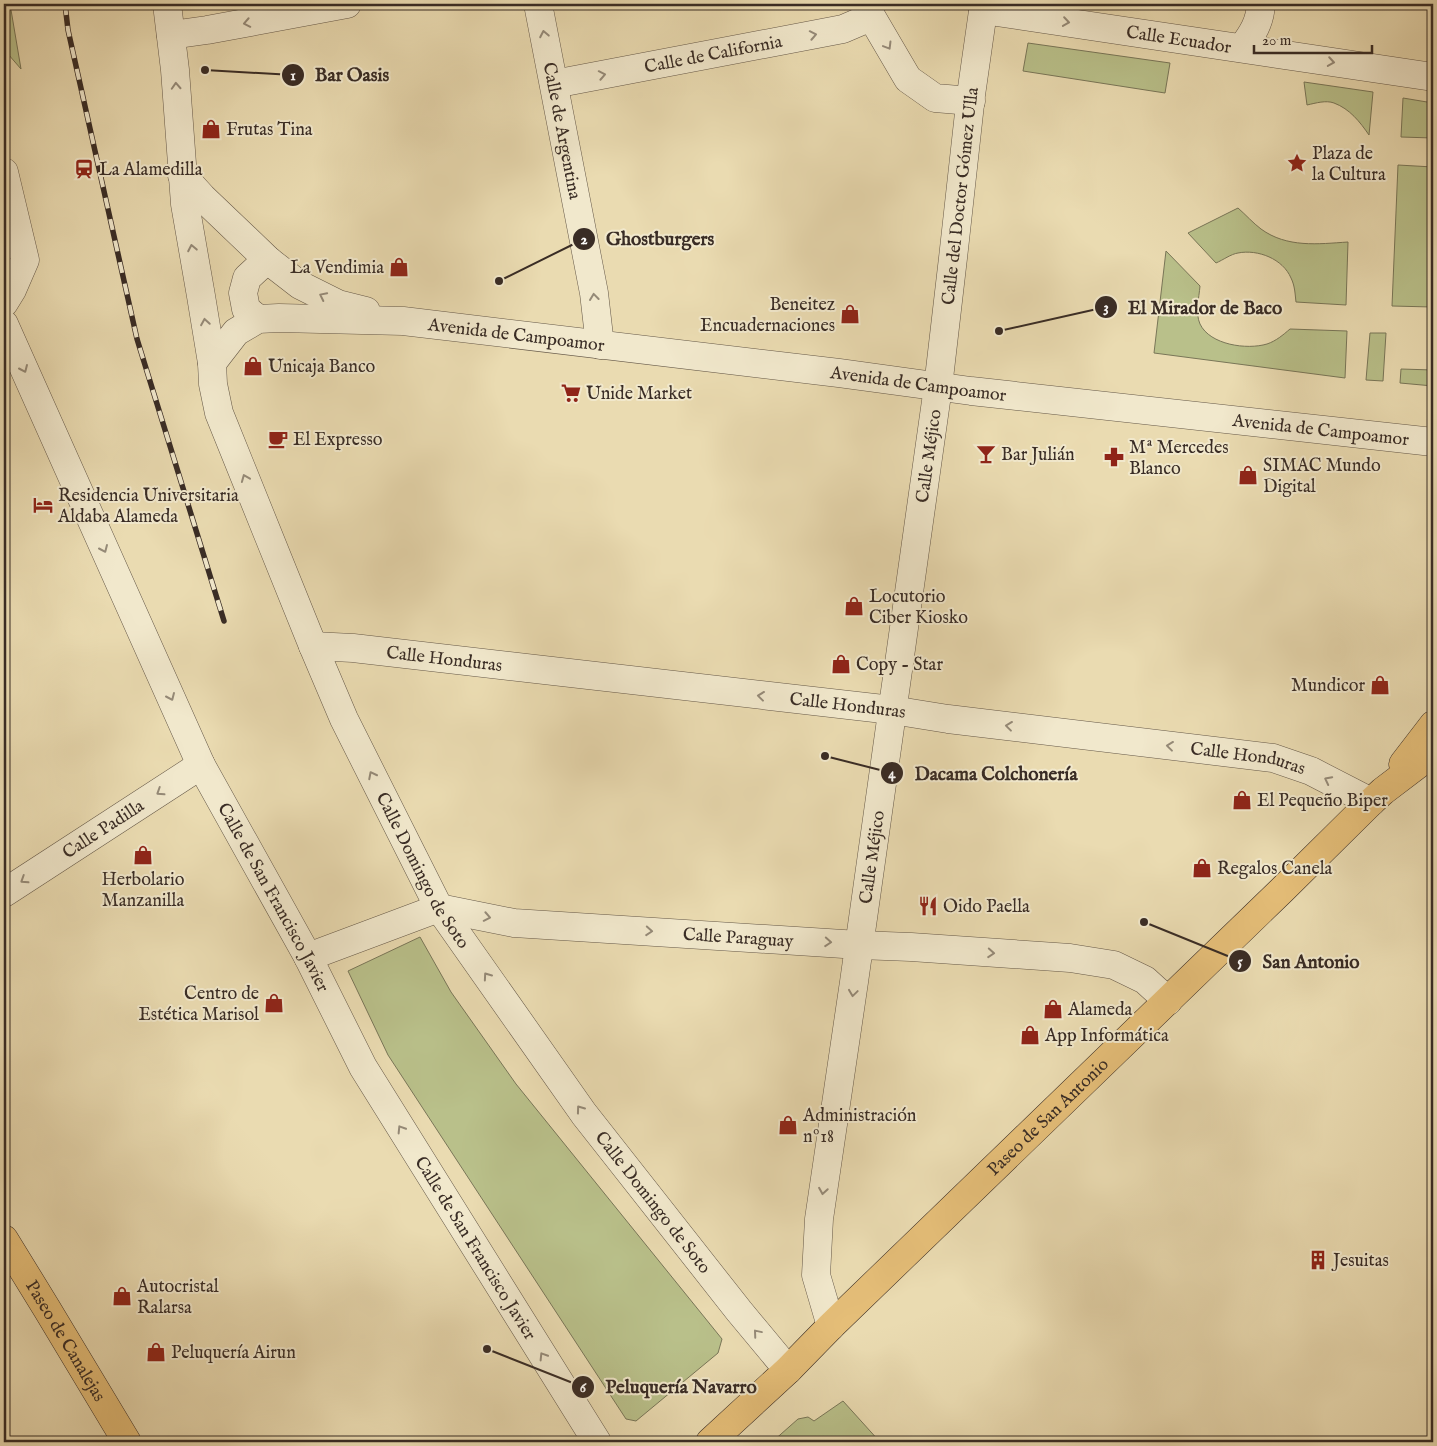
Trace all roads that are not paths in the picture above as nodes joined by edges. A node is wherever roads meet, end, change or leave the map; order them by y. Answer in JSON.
{"nodes":[{"id":1,"x":167,"y":4,"type":"edge"},
{"id":2,"x":346,"y":4,"type":"edge"},
{"id":3,"x":538,"y":4,"type":"edge"},
{"id":4,"x":1261,"y":4,"type":"edge"},
{"id":5,"x":984,"y":7,"type":"edge"},
{"id":6,"x":867,"y":10,"type":"edge"},
{"id":7,"x":171,"y":35,"type":"junction"},
{"id":8,"x":1242,"y":48,"type":"junction"},
{"id":9,"x":1433,"y":77,"type":"edge"},
{"id":10,"x":554,"y":84,"type":"junction"},
{"id":11,"x":971,"y":101,"type":"junction"},
{"id":12,"x":4,"y":172,"type":"edge"},
{"id":13,"x":182,"y":175,"type":"junction"},
{"id":14,"x":269,"y":261,"type":"junction"},
{"id":15,"x":4,"y":303,"type":"edge"},
{"id":16,"x":258,"y":319,"type":"junction"},
{"id":17,"x":403,"y":321,"type":"junction"},
{"id":18,"x":4,"y":324,"type":"edge"},
{"id":19,"x":600,"y":345,"type":"junction"},
{"id":20,"x":212,"y":364,"type":"junction"},
{"id":21,"x":938,"y":387,"type":"junction"},
{"id":22,"x":1433,"y":442,"type":"edge"},
{"id":23,"x":313,"y":646,"type":"junction"},
{"id":24,"x":892,"y":710,"type":"junction"},
{"id":25,"x":1433,"y":725,"type":"edge"},
{"id":26,"x":1433,"y":753,"type":"edge"},
{"id":27,"x":201,"y":765,"type":"junction"},
{"id":28,"x":1377,"y":796,"type":"junction"},
{"id":29,"x":4,"y":893,"type":"edge"},
{"id":30,"x":439,"y":908,"type":"junction"},
{"id":31,"x":859,"y":945,"type":"junction"},
{"id":32,"x":308,"y":957,"type":"junction"},
{"id":33,"x":1168,"y":1001,"type":"junction"},
{"id":34,"x":4,"y":1239,"type":"edge"},
{"id":35,"x":831,"y":1326,"type":"junction"},
{"id":36,"x":788,"y":1370,"type":"junction"},
{"id":37,"x":127,"y":1442,"type":"edge"},
{"id":38,"x":597,"y":1442,"type":"edge"},
{"id":39,"x":710,"y":1442,"type":"edge"}],
"edges":[{"from":1,"to":7,"type":"street","name":"Calle Domingo de Soto"},
{"from":2,"to":7,"type":"street","one_way":true},
{"from":10,"to":3,"type":"street","name":"Calle de Argentina","one_way":true},
{"from":4,"to":8,"type":"street"},
{"from":5,"to":8,"type":"street","name":"Calle Ecuador","one_way":true},
{"from":5,"to":11,"type":"street","name":"Calle del Doctor Gómez Ulla"},
{"from":10,"to":6,"type":"street","name":"Calle de California","one_way":true},
{"from":6,"to":11,"type":"street","one_way":true},
{"from":13,"to":7,"type":"street","name":"Calle Domingo de Soto","one_way":true},
{"from":8,"to":9,"type":"street","name":"Calle Ecuador","one_way":true},
{"from":19,"to":10,"type":"street","name":"Calle de Argentina","one_way":true},
{"from":11,"to":21,"type":"street","name":"Calle del Doctor Gómez Ulla"},
{"from":12,"to":15,"type":"street"},
{"from":13,"to":14,"type":"street","name":"Avenida de Campoamor"},
{"from":20,"to":13,"type":"street","name":"Calle Domingo de Soto","one_way":true},
{"from":14,"to":16,"type":"street"},
{"from":17,"to":14,"type":"street","name":"Avenida de Campoamor","one_way":true},
{"from":16,"to":17,"type":"street","name":"Avenida de Campoamor"},
{"from":16,"to":20,"type":"street","name":"Avenida de Campoamor"},
{"from":17,"to":19,"type":"street","name":"Avenida de Campoamor"},
{"from":18,"to":27,"type":"street","name":"Calle de San Francisco Javier","one_way":true},
{"from":19,"to":21,"type":"street","name":"Avenida de Campoamor"},
{"from":23,"to":20,"type":"street","name":"Calle Domingo de Soto","one_way":true},
{"from":21,"to":22,"type":"street","name":"Avenida de Campoamor"},
{"from":21,"to":24,"type":"street","name":"Calle Méjico"},
{"from":24,"to":23,"type":"street","name":"Calle Honduras","one_way":true},
{"from":30,"to":23,"type":"street","name":"Calle Domingo de Soto","one_way":true},
{"from":28,"to":24,"type":"street","name":"Calle Honduras","one_way":true},
{"from":24,"to":31,"type":"street","name":"Calle Méjico"},
{"from":25,"to":28,"type":"main road","name":"Paseo de San Antonio"},
{"from":26,"to":28,"type":"main road","name":"Paseo de San Antonio"},
{"from":27,"to":29,"type":"street","name":"Calle Padilla","one_way":true},
{"from":27,"to":32,"type":"street","name":"Calle de San Francisco Javier"},
{"from":28,"to":33,"type":"main road","name":"Paseo de San Antonio"},
{"from":30,"to":31,"type":"street","name":"Calle Paraguay","one_way":true},
{"from":30,"to":32,"type":"street"},
{"from":36,"to":30,"type":"street","name":"Calle Domingo de Soto","one_way":true},
{"from":31,"to":33,"type":"street","name":"Calle Paraguay","one_way":true},
{"from":31,"to":35,"type":"street","name":"Calle Méjico","one_way":true},
{"from":38,"to":32,"type":"street","name":"Calle de San Francisco Javier","one_way":true},
{"from":33,"to":35,"type":"main road","name":"Paseo de San Antonio"},
{"from":34,"to":37,"type":"main road","name":"Paseo de Canalejas"},
{"from":35,"to":36,"type":"main road","name":"Paseo de San Antonio"},
{"from":36,"to":39,"type":"main road","name":"Paseo de San Antonio"}]}
